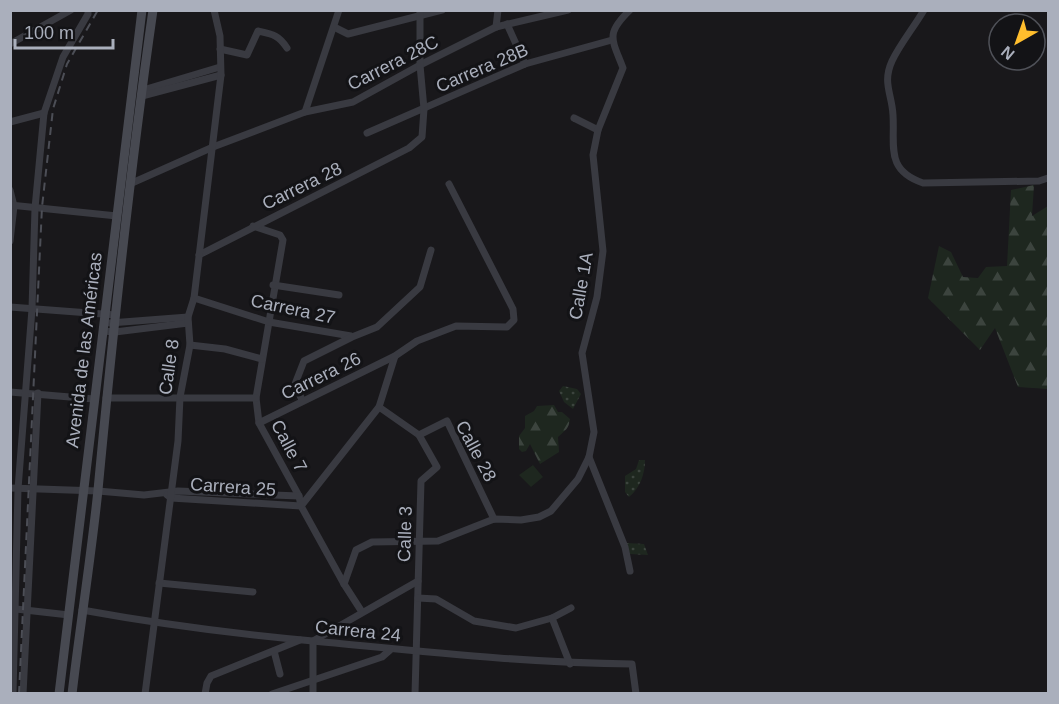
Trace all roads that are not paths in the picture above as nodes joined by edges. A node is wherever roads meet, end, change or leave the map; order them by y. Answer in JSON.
{"nodes":[{"id":1,"x":71,"y":10,"type":"edge"},
{"id":2,"x":88,"y":10,"type":"edge"},
{"id":3,"x":142,"y":10,"type":"edge"},
{"id":4,"x":153,"y":10,"type":"edge"},
{"id":5,"x":214,"y":10,"type":"edge"},
{"id":6,"x":339,"y":10,"type":"edge"},
{"id":7,"x":442,"y":10,"type":"edge"},
{"id":8,"x":498,"y":10,"type":"edge"},
{"id":9,"x":568,"y":10,"type":"edge"},
{"id":10,"x":630,"y":10,"type":"edge"},
{"id":11,"x":924,"y":10,"type":"edge"},
{"id":12,"x":421,"y":13,"type":"edge"},
{"id":13,"x":507,"y":24,"type":"junction"},
{"id":14,"x":334,"y":27,"type":"junction"},
{"id":15,"x":496,"y":27,"type":"junction"},
{"id":16,"x":612,"y":40,"type":"junction"},
{"id":17,"x":10,"y":44,"type":"edge"},
{"id":18,"x":287,"y":48,"type":"dead end"},
{"id":19,"x":220,"y":50,"type":"junction"},
{"id":20,"x":525,"y":64,"type":"junction"},
{"id":21,"x":420,"y":65,"type":"junction"},
{"id":22,"x":221,"y":71,"type":"junction"},
{"id":23,"x":139,"y":96,"type":"junction"},
{"id":24,"x":424,"y":109,"type":"junction"},
{"id":25,"x":305,"y":112,"type":"junction"},
{"id":26,"x":44,"y":113,"type":"junction"},
{"id":27,"x":574,"y":118,"type":"dead end"},
{"id":28,"x":10,"y":122,"type":"edge"},
{"id":29,"x":598,"y":130,"type":"junction"},
{"id":30,"x":367,"y":133,"type":"dead end"},
{"id":31,"x":213,"y":147,"type":"junction"},
{"id":32,"x":128,"y":168,"type":"junction"},
{"id":33,"x":1048,"y":178,"type":"edge"},
{"id":34,"x":132,"y":183,"type":"junction"},
{"id":35,"x":449,"y":184,"type":"dead end"},
{"id":36,"x":10,"y":190,"type":"edge"},
{"id":37,"x":12,"y":205,"type":"edge"},
{"id":38,"x":35,"y":208,"type":"junction"},
{"id":39,"x":117,"y":216,"type":"junction"},
{"id":40,"x":253,"y":226,"type":"junction"},
{"id":41,"x":10,"y":241,"type":"edge"},
{"id":42,"x":431,"y":250,"type":"dead end"},
{"id":43,"x":199,"y":255,"type":"junction"},
{"id":44,"x":274,"y":282,"type":"junction"},
{"id":45,"x":339,"y":296,"type":"dead end"},
{"id":46,"x":194,"y":298,"type":"junction"},
{"id":47,"x":10,"y":307,"type":"edge"},
{"id":48,"x":32,"y":309,"type":"junction"},
{"id":49,"x":188,"y":320,"type":"junction"},
{"id":50,"x":104,"y":322,"type":"junction"},
{"id":51,"x":269,"y":322,"type":"junction"},
{"id":52,"x":115,"y":323,"type":"junction"},
{"id":53,"x":352,"y":336,"type":"junction"},
{"id":54,"x":190,"y":345,"type":"junction"},
{"id":55,"x":396,"y":356,"type":"junction"},
{"id":56,"x":262,"y":359,"type":"junction"},
{"id":57,"x":10,"y":392,"type":"edge"},
{"id":58,"x":27,"y":393,"type":"junction"},
{"id":59,"x":38,"y":393,"type":"junction"},
{"id":60,"x":180,"y":397,"type":"junction"},
{"id":61,"x":106,"y":398,"type":"junction"},
{"id":62,"x":256,"y":398,"type":"junction"},
{"id":63,"x":94,"y":399,"type":"junction"},
{"id":64,"x":302,"y":400,"type":"junction"},
{"id":65,"x":379,"y":407,"type":"junction"},
{"id":66,"x":259,"y":423,"type":"junction"},
{"id":67,"x":419,"y":435,"type":"junction"},
{"id":68,"x":589,"y":457,"type":"junction"},
{"id":69,"x":14,"y":489,"type":"edge"},
{"id":70,"x":32,"y":489,"type":"junction"},
{"id":71,"x":98,"y":490,"type":"junction"},
{"id":72,"x":84,"y":491,"type":"junction"},
{"id":73,"x":169,"y":495,"type":"junction"},
{"id":74,"x":299,"y":496,"type":"junction"},
{"id":75,"x":302,"y":506,"type":"junction"},
{"id":76,"x":494,"y":519,"type":"junction"},
{"id":77,"x":421,"y":541,"type":"junction"},
{"id":78,"x":630,"y":571,"type":"dead end"},
{"id":79,"x":418,"y":581,"type":"junction"},
{"id":80,"x":159,"y":583,"type":"junction"},
{"id":81,"x":344,"y":584,"type":"junction"},
{"id":82,"x":253,"y":592,"type":"dead end"},
{"id":83,"x":418,"y":598,"type":"junction"},
{"id":84,"x":571,"y":608,"type":"dead end"},
{"id":85,"x":15,"y":609,"type":"junction"},
{"id":86,"x":27,"y":610,"type":"junction"},
{"id":87,"x":82,"y":610,"type":"junction"},
{"id":88,"x":362,"y":612,"type":"junction"},
{"id":89,"x":69,"y":615,"type":"junction"},
{"id":90,"x":552,"y":618,"type":"junction"},
{"id":91,"x":154,"y":623,"type":"junction"},
{"id":92,"x":300,"y":640,"type":"junction"},
{"id":93,"x":313,"y":641,"type":"junction"},
{"id":94,"x":390,"y":650,"type":"junction"},
{"id":95,"x":274,"y":651,"type":"junction"},
{"id":96,"x":417,"y":652,"type":"junction"},
{"id":97,"x":570,"y":664,"type":"junction"},
{"id":98,"x":62,"y":670,"type":"junction"},
{"id":99,"x":75,"y":671,"type":"junction"},
{"id":100,"x":280,"y":674,"type":"dead end"},
{"id":101,"x":313,"y":681,"type":"junction"},
{"id":102,"x":12,"y":688,"type":"edge"},
{"id":103,"x":23,"y":693,"type":"edge"},
{"id":104,"x":59,"y":693,"type":"edge"},
{"id":105,"x":72,"y":693,"type":"edge"},
{"id":106,"x":145,"y":693,"type":"edge"},
{"id":107,"x":205,"y":693,"type":"edge"},
{"id":108,"x":272,"y":693,"type":"edge"},
{"id":109,"x":313,"y":693,"type":"edge"},
{"id":110,"x":415,"y":693,"type":"edge"},
{"id":111,"x":636,"y":693,"type":"edge"}],
"edges":[{"from":1,"to":17,"type":"street"},
{"from":2,"to":26,"type":"street"},
{"from":3,"to":23,"type":"main road","name":"Avenida de las Américas"},
{"from":4,"to":23,"type":"main road","name":"Avenida de las Américas"},
{"from":5,"to":19,"type":"street","name":"Calle 8"},
{"from":6,"to":14,"type":"street"},
{"from":7,"to":12,"type":"street"},
{"from":8,"to":15,"type":"street"},
{"from":9,"to":13,"type":"street","name":"Carrera 28C"},
{"from":10,"to":16,"type":"street"},
{"from":11,"to":33,"type":"street"},
{"from":12,"to":14,"type":"street"},
{"from":12,"to":21,"type":"street"},
{"from":13,"to":15,"type":"street","name":"Carrera 28C"},
{"from":13,"to":20,"type":"street"},
{"from":14,"to":25,"type":"street"},
{"from":15,"to":21,"type":"street","name":"Carrera 28C"},
{"from":16,"to":20,"type":"street","name":"Carrera 28B"},
{"from":16,"to":29,"type":"street","name":"Calle 1A"},
{"from":18,"to":19,"type":"street"},
{"from":19,"to":22,"type":"street","name":"Calle 8"},
{"from":20,"to":24,"type":"street","name":"Carrera 28B"},
{"from":21,"to":24,"type":"street"},
{"from":21,"to":25,"type":"street","name":"Carrera 28C"},
{"from":22,"to":23,"type":"street"},
{"from":22,"to":31,"type":"street","name":"Calle 8"},
{"from":23,"to":32,"type":"main road","name":"Avenida de las Américas"},
{"from":24,"to":30,"type":"street","name":"Carrera 28B"},
{"from":24,"to":40,"type":"street","name":"Carrera 28"},
{"from":25,"to":31,"type":"street","name":"Carrera 28C"},
{"from":26,"to":28,"type":"street"},
{"from":26,"to":38,"type":"street"},
{"from":27,"to":29,"type":"street"},
{"from":29,"to":68,"type":"street","name":"Calle 1A"},
{"from":31,"to":34,"type":"street","name":"Carrera 28C"},
{"from":31,"to":43,"type":"street","name":"Calle 8"},
{"from":32,"to":34,"type":"main road","name":"Avenida de las Américas"},
{"from":32,"to":39,"type":"main road","name":"Avenida de las Américas"},
{"from":34,"to":52,"type":"main road","name":"Avenida de las Américas"},
{"from":35,"to":55,"type":"street"},
{"from":36,"to":37,"type":"street"},
{"from":37,"to":38,"type":"street"},
{"from":37,"to":41,"type":"street"},
{"from":38,"to":39,"type":"street"},
{"from":38,"to":48,"type":"street"},
{"from":39,"to":50,"type":"main road","name":"Avenida de las Américas"},
{"from":40,"to":43,"type":"street","name":"Carrera 28"},
{"from":40,"to":44,"type":"street","name":"Calle 7"},
{"from":42,"to":53,"type":"street","name":"Carrera 27"},
{"from":43,"to":46,"type":"street","name":"Calle 8"},
{"from":44,"to":45,"type":"street"},
{"from":44,"to":51,"type":"street","name":"Calle 7"},
{"from":46,"to":49,"type":"street","name":"Calle 8"},
{"from":46,"to":51,"type":"street","name":"Carrera 27"},
{"from":47,"to":48,"type":"street"},
{"from":48,"to":50,"type":"street"},
{"from":48,"to":58,"type":"street"},
{"from":49,"to":52,"type":"street"},
{"from":49,"to":54,"type":"street","name":"Calle 8"},
{"from":50,"to":52,"type":"street"},
{"from":50,"to":52,"type":"street"},
{"from":50,"to":63,"type":"main road","name":"Avenida de las Américas"},
{"from":51,"to":53,"type":"street","name":"Carrera 27"},
{"from":51,"to":56,"type":"street","name":"Calle 7"},
{"from":52,"to":61,"type":"main road","name":"Avenida de las Américas"},
{"from":53,"to":64,"type":"street","name":"Carrera 27"},
{"from":54,"to":56,"type":"street"},
{"from":54,"to":60,"type":"street","name":"Calle 8"},
{"from":55,"to":64,"type":"street","name":"Carrera 26"},
{"from":55,"to":65,"type":"street","name":"Carrera 25"},
{"from":56,"to":62,"type":"street","name":"Calle 7"},
{"from":57,"to":58,"type":"street"},
{"from":58,"to":59,"type":"street"},
{"from":58,"to":69,"type":"street"},
{"from":59,"to":63,"type":"street"},
{"from":59,"to":70,"type":"street"},
{"from":60,"to":61,"type":"street","name":"Carrera 26"},
{"from":60,"to":62,"type":"street","name":"Carrera 26"},
{"from":60,"to":73,"type":"street","name":"Calle 8"},
{"from":61,"to":71,"type":"main road","name":"Avenida de las Américas"},
{"from":62,"to":66,"type":"street","name":"Calle 7"},
{"from":63,"to":72,"type":"main road","name":"Avenida de las Américas"},
{"from":64,"to":66,"type":"street","name":"Carrera 26"},
{"from":65,"to":67,"type":"street","name":"Calle 3"},
{"from":65,"to":75,"type":"street","name":"Carrera 25"},
{"from":66,"to":74,"type":"street","name":"Calle 7"},
{"from":67,"to":76,"type":"street","name":"Calle 28"},
{"from":67,"to":77,"type":"street","name":"Calle 3"},
{"from":68,"to":76,"type":"street"},
{"from":68,"to":78,"type":"street"},
{"from":69,"to":70,"type":"street","name":"Carrera 25"},
{"from":69,"to":85,"type":"street"},
{"from":70,"to":72,"type":"street","name":"Carrera 25"},
{"from":70,"to":86,"type":"street"},
{"from":71,"to":72,"type":"street","name":"Carrera 25"},
{"from":71,"to":73,"type":"street","name":"Carrera 25"},
{"from":71,"to":87,"type":"main road","name":"Avenida de las Américas"},
{"from":72,"to":89,"type":"main road","name":"Avenida de las Américas"},
{"from":73,"to":74,"type":"street","name":"Carrera 25"},
{"from":73,"to":75,"type":"street","name":"Carrera 25"},
{"from":73,"to":80,"type":"street","name":"Calle 8"},
{"from":74,"to":75,"type":"street","name":"Calle 7"},
{"from":75,"to":81,"type":"street","name":"Calle 7"},
{"from":76,"to":77,"type":"street"},
{"from":77,"to":79,"type":"street","name":"Calle 3"},
{"from":77,"to":81,"type":"street"},
{"from":79,"to":83,"type":"street","name":"Calle 3"},
{"from":79,"to":88,"type":"street"},
{"from":80,"to":82,"type":"street"},
{"from":80,"to":91,"type":"street","name":"Calle 8"},
{"from":81,"to":88,"type":"street","name":"Calle 7"},
{"from":83,"to":90,"type":"street"},
{"from":83,"to":96,"type":"street","name":"Calle 3"},
{"from":84,"to":90,"type":"street"},
{"from":85,"to":86,"type":"street"},
{"from":85,"to":102,"type":"street"},
{"from":86,"to":89,"type":"street"},
{"from":86,"to":103,"type":"street"},
{"from":87,"to":91,"type":"street","name":"Carrera 24"},
{"from":87,"to":99,"type":"main road","name":"Avenida de las Américas"},
{"from":88,"to":93,"type":"street"},
{"from":89,"to":98,"type":"main road","name":"Avenida de las Américas"},
{"from":90,"to":97,"type":"street"},
{"from":91,"to":92,"type":"street","name":"Carrera 24"},
{"from":91,"to":106,"type":"street","name":"Calle 8"},
{"from":92,"to":93,"type":"street","name":"Carrera 24"},
{"from":92,"to":95,"type":"street"},
{"from":93,"to":94,"type":"street","name":"Carrera 24"},
{"from":93,"to":101,"type":"street"},
{"from":94,"to":96,"type":"street","name":"Carrera 24"},
{"from":94,"to":101,"type":"street"},
{"from":95,"to":100,"type":"street"},
{"from":95,"to":107,"type":"street"},
{"from":96,"to":97,"type":"street","name":"Carrera 24"},
{"from":96,"to":110,"type":"street","name":"Calle 3"},
{"from":97,"to":111,"type":"street","name":"Carrera 24"},
{"from":98,"to":99,"type":"main road"},
{"from":98,"to":104,"type":"main road","name":"Avenida de las Américas"},
{"from":99,"to":105,"type":"main road","name":"Avenida de las Américas"},
{"from":101,"to":108,"type":"street"},
{"from":101,"to":109,"type":"street"}]}
